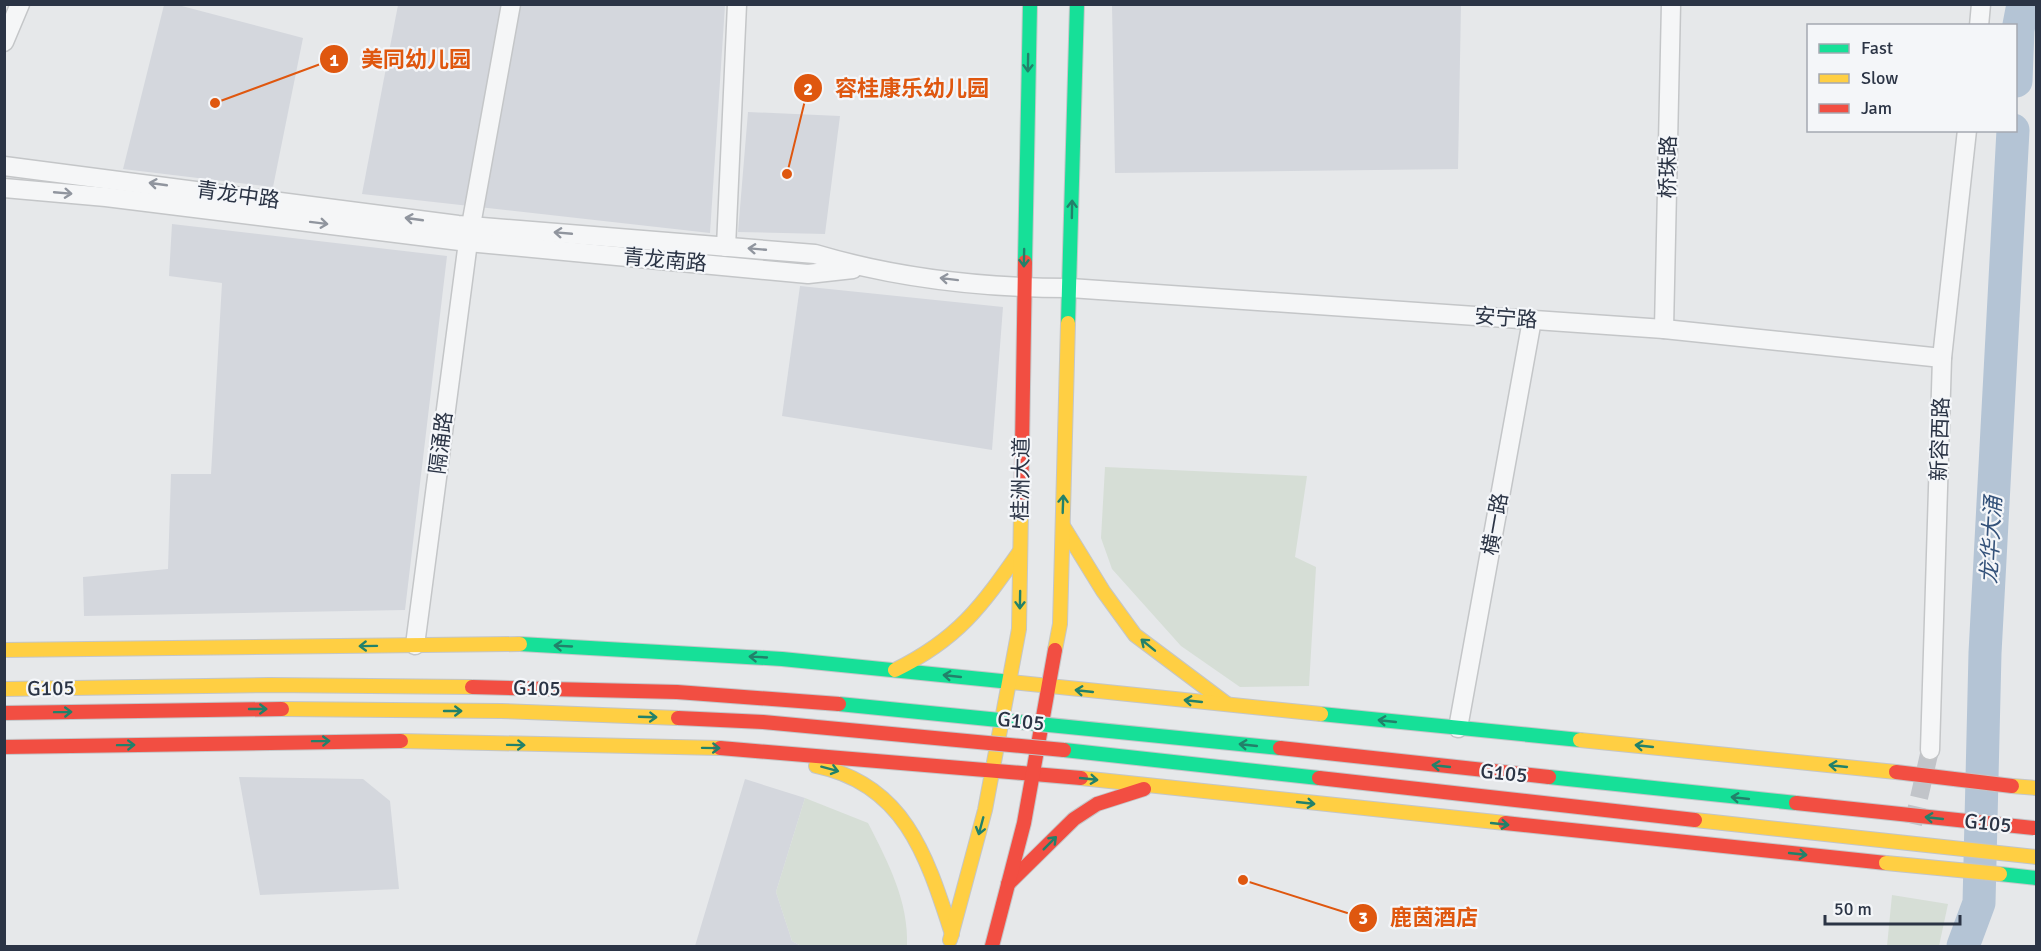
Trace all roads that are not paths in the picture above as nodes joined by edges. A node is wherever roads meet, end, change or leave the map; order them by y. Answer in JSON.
{"nodes":[{"id":1,"x":20,"y":4,"type":"edge"},
{"id":2,"x":511,"y":4,"type":"edge"},
{"id":3,"x":737,"y":4,"type":"edge"},
{"id":4,"x":1030,"y":4,"type":"edge"},
{"id":5,"x":1077,"y":4,"type":"edge"},
{"id":6,"x":1671,"y":4,"type":"edge"},
{"id":7,"x":1981,"y":4,"type":"edge"},
{"id":8,"x":1979,"y":24,"type":"edge"},
{"id":9,"x":4,"y":42,"type":"edge"},
{"id":10,"x":1967,"y":132,"type":"edge"},
{"id":11,"x":4,"y":166,"type":"edge"},
{"id":12,"x":4,"y":188,"type":"edge"},
{"id":13,"x":470,"y":234,"type":"junction"},
{"id":14,"x":726,"y":247,"type":"junction"},
{"id":15,"x":863,"y":268,"type":"junction"},
{"id":16,"x":1023,"y":288,"type":"junction"},
{"id":17,"x":1070,"y":288,"type":"junction"},
{"id":18,"x":1532,"y":320,"type":"junction"},
{"id":19,"x":1664,"y":329,"type":"junction"},
{"id":20,"x":1942,"y":357,"type":"junction"},
{"id":21,"x":1063,"y":526,"type":"junction"},
{"id":22,"x":1020,"y":551,"type":"junction"},
{"id":23,"x":415,"y":645,"type":"junction"},
{"id":24,"x":4,"y":650,"type":"edge"},
{"id":25,"x":827,"y":663,"type":"junction"},
{"id":26,"x":894,"y":670,"type":"junction"},
{"id":27,"x":1010,"y":682,"type":"junction"},
{"id":28,"x":1049,"y":687,"type":"junction"},
{"id":29,"x":4,"y":689,"type":"edge"},
{"id":30,"x":1161,"y":698,"type":"junction"},
{"id":31,"x":1229,"y":705,"type":"junction"},
{"id":32,"x":1148,"y":707,"type":"dead end"},
{"id":33,"x":4,"y":713,"type":"edge"},
{"id":34,"x":1137,"y":722,"type":"dead end"},
{"id":35,"x":1458,"y":728,"type":"junction"},
{"id":36,"x":4,"y":747,"type":"edge"},
{"id":37,"x":753,"y":749,"type":"junction"},
{"id":38,"x":1930,"y":750,"type":"tunnel mouth"},
{"id":39,"x":829,"y":755,"type":"junction"},
{"id":40,"x":994,"y":769,"type":"junction"},
{"id":41,"x":1031,"y":773,"type":"junction"},
{"id":42,"x":1159,"y":787,"type":"junction"},
{"id":43,"x":2037,"y":788,"type":"edge"},
{"id":44,"x":2034,"y":828,"type":"dead end"},
{"id":45,"x":2037,"y":857,"type":"edge"},
{"id":46,"x":2037,"y":878,"type":"edge"},
{"id":47,"x":1008,"y":884,"type":"junction"},
{"id":48,"x":950,"y":940,"type":"edge"},
{"id":49,"x":992,"y":946,"type":"edge"}],
"edges":[{"from":1,"to":9,"type":"street"},
{"from":2,"to":13,"type":"street","name":"隔涌路"},
{"from":3,"to":14,"type":"street"},
{"from":4,"to":16,"type":"main road","name":"桂洲大道","one_way":true},
{"from":17,"to":5,"type":"main road","name":"桂洲大道","one_way":true},
{"from":6,"to":19,"type":"street","name":"桥珠路"},
{"from":7,"to":8,"type":"street"},
{"from":10,"to":20,"type":"street","name":"新容西路"},
{"from":13,"to":11,"type":"street","name":"青龙中路","one_way":true},
{"from":12,"to":13,"type":"street","name":"青龙中路","one_way":true},
{"from":14,"to":13,"type":"street","name":"青龙南路","one_way":true},
{"from":13,"to":15,"type":"street","name":"青龙南路"},
{"from":13,"to":23,"type":"street","name":"隔涌路"},
{"from":15,"to":14,"type":"street","name":"青龙南路","one_way":true},
{"from":16,"to":15,"type":"street","name":"青龙南路","one_way":true},
{"from":16,"to":17,"type":"street","name":"青龙南路"},
{"from":16,"to":22,"type":"main road","name":"桂洲大道"},
{"from":17,"to":18,"type":"street","name":"安宁路"},
{"from":21,"to":17,"type":"main road","name":"桂洲大道","one_way":true},
{"from":18,"to":19,"type":"street","name":"安宁路"},
{"from":18,"to":35,"type":"street","name":"横一路"},
{"from":19,"to":20,"type":"street","name":"安宁路"},
{"from":20,"to":38,"type":"street","name":"新容西路"},
{"from":21,"to":28,"type":"main road","name":"桂洲大道"},
{"from":31,"to":21,"type":"main road","one_way":true},
{"from":22,"to":26,"type":"main road"},
{"from":22,"to":27,"type":"main road","name":"桂洲大道","one_way":true},
{"from":23,"to":24,"type":"main road","one_way":true},
{"from":25,"to":23,"type":"main road","one_way":true},
{"from":25,"to":26,"type":"main road"},
{"from":25,"to":39,"type":"main road"},
{"from":27,"to":26,"type":"main road","one_way":true},
{"from":27,"to":28,"type":"main road"},
{"from":27,"to":40,"type":"main road","name":"桂洲大道"},
{"from":30,"to":28,"type":"main road","one_way":true},
{"from":28,"to":41,"type":"main road","name":"桂洲大道"},
{"from":44,"to":29,"type":"main road","name":"G105","number":"G105","one_way":true,"bridge":true},
{"from":31,"to":30,"type":"main road","one_way":true},
{"from":30,"to":32,"type":"main road"},
{"from":35,"to":31,"type":"main road","one_way":true},
{"from":33,"to":45,"type":"main road","number":"G105","one_way":true,"bridge":true},
{"from":34,"to":42,"type":"main road"},
{"from":43,"to":35,"type":"main road","one_way":true,"bridge":true},
{"from":36,"to":37,"type":"main road","one_way":true},
{"from":37,"to":39,"type":"main road"},
{"from":37,"to":48,"type":"main road","one_way":true},
{"from":39,"to":40,"type":"main road"},
{"from":40,"to":41,"type":"main road"},
{"from":40,"to":48,"type":"main road","name":"桂洲大道","one_way":true},
{"from":41,"to":42,"type":"main road","one_way":true},
{"from":41,"to":47,"type":"main road","name":"桂洲大道"},
{"from":42,"to":46,"type":"main road","one_way":true,"bridge":true},
{"from":47,"to":42,"type":"main road","one_way":true},
{"from":47,"to":49,"type":"main road","name":"桂洲大道"}]}
